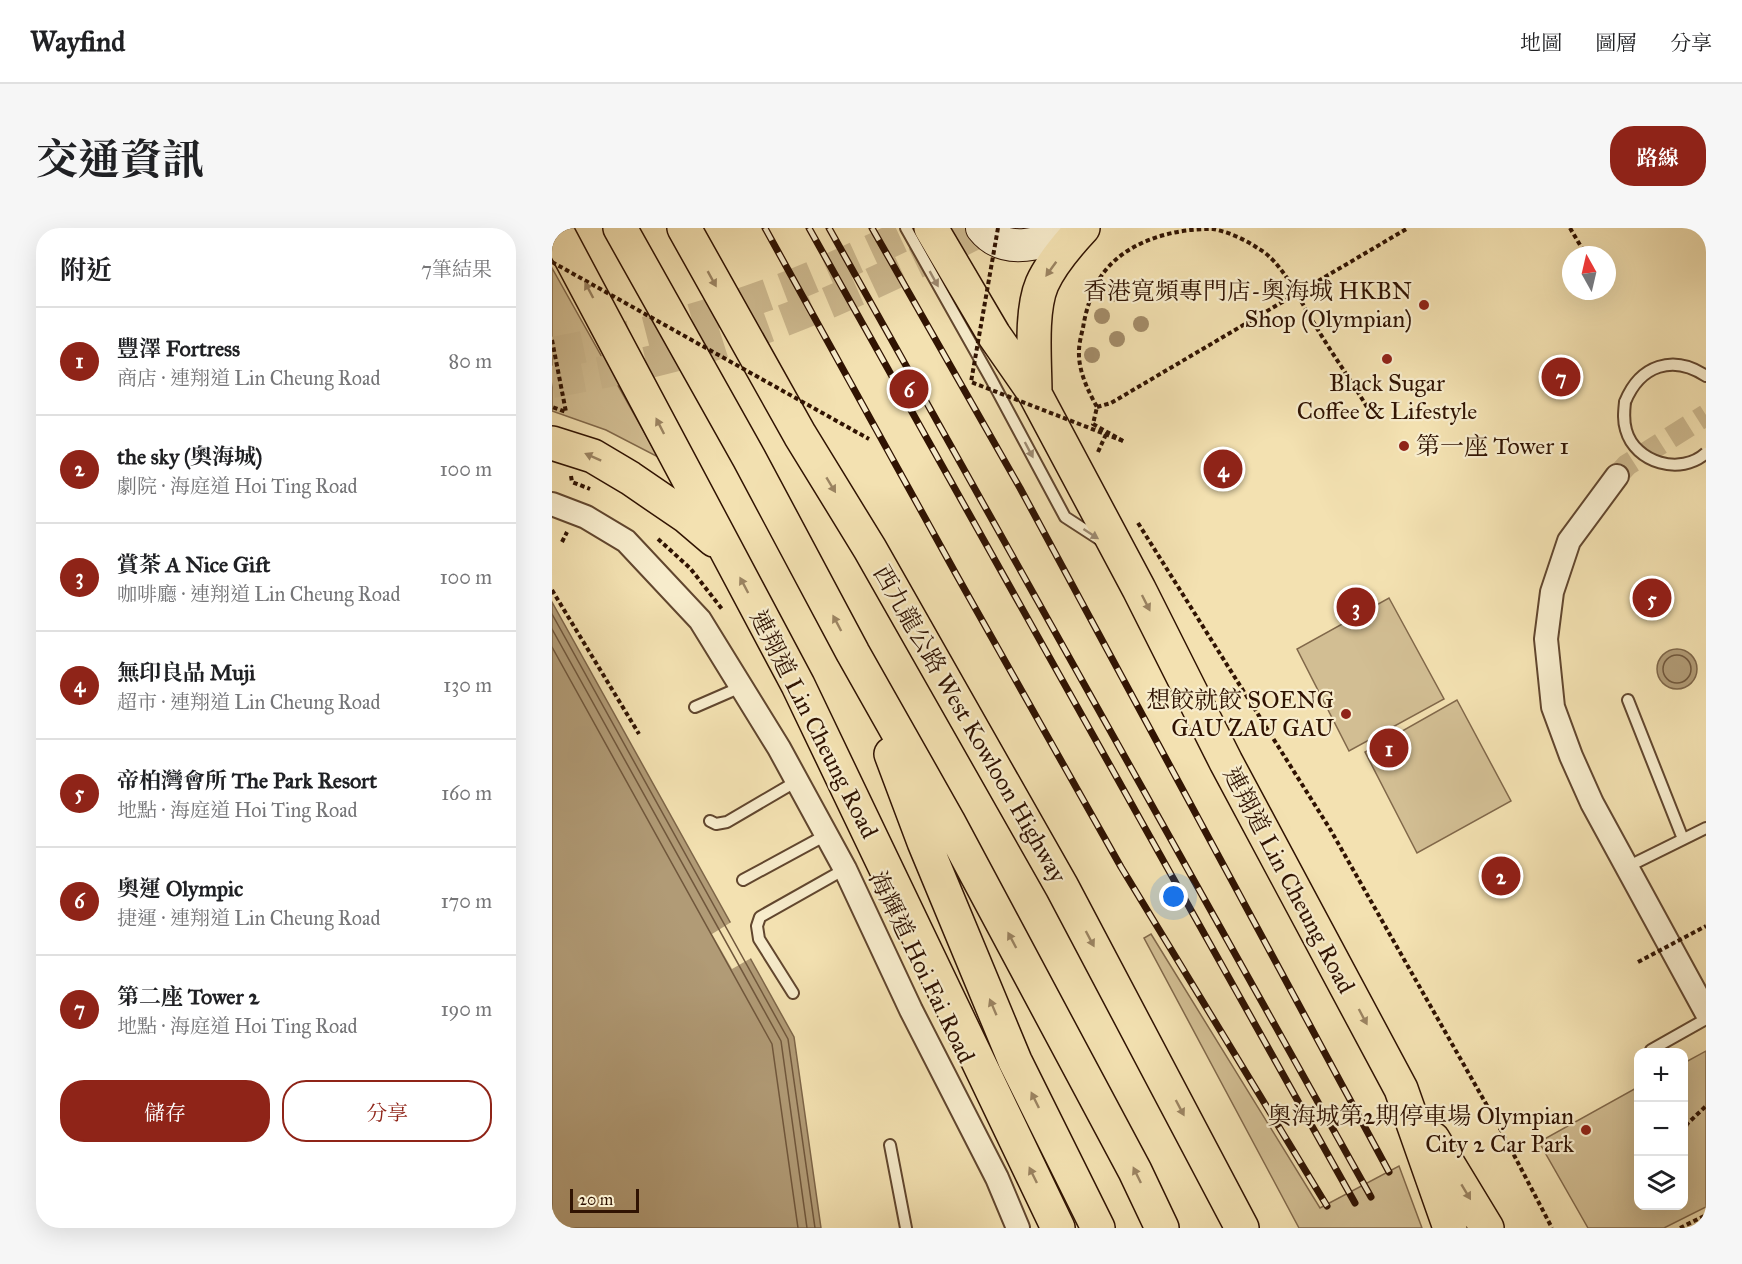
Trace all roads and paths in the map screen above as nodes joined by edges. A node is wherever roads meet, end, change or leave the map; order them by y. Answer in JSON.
{"nodes":[{"id":1,"x":555,"y":228,"type":"edge"},
{"id":2,"x":620,"y":228,"type":"edge"},
{"id":3,"x":684,"y":228,"type":"edge"},
{"id":4,"x":906,"y":228,"type":"edge"},
{"id":5,"x":931,"y":228,"type":"edge"},
{"id":6,"x":982,"y":228,"type":"edge"},
{"id":7,"x":998,"y":228,"type":"edge"},
{"id":8,"x":1072,"y":228,"type":"edge"},
{"id":9,"x":1083,"y":228,"type":"edge"},
{"id":10,"x":1408,"y":228,"type":"edge"},
{"id":11,"x":1570,"y":228,"type":"edge"},
{"id":12,"x":1581,"y":246,"type":"edge"},
{"id":13,"x":552,"y":262,"type":"edge"},
{"id":14,"x":1298,"y":293,"type":"junction"},
{"id":15,"x":552,"y":340,"type":"edge"},
{"id":16,"x":1706,"y":376,"type":"edge"},
{"id":17,"x":1035,"y":394,"type":"junction"},
{"id":18,"x":1367,"y":406,"type":"dead end"},
{"id":19,"x":552,"y":407,"type":"edge"},
{"id":20,"x":1097,"y":407,"type":"junction"},
{"id":21,"x":1107,"y":432,"type":"junction"},
{"id":22,"x":869,"y":439,"type":"dead end"},
{"id":23,"x":552,"y":443,"type":"edge"},
{"id":24,"x":1706,"y":453,"type":"edge"},
{"id":25,"x":1098,"y":457,"type":"dead end"},
{"id":26,"x":1617,"y":476,"type":"tunnel mouth"},
{"id":27,"x":552,"y":504,"type":"edge"},
{"id":28,"x":1134,"y":518,"type":"dead end"},
{"id":29,"x":723,"y":548,"type":"junction"},
{"id":30,"x":1118,"y":551,"type":"junction"},
{"id":31,"x":552,"y":590,"type":"edge"},
{"id":32,"x":853,"y":653,"type":"junction"},
{"id":33,"x":741,"y":687,"type":"junction"},
{"id":34,"x":1628,"y":700,"type":"dead end"},
{"id":35,"x":695,"y":707,"type":"dead end"},
{"id":36,"x":639,"y":734,"type":"dead end"},
{"id":37,"x":797,"y":781,"type":"junction"},
{"id":38,"x":710,"y":821,"type":"dead end"},
{"id":39,"x":1706,"y":828,"type":"edge"},
{"id":40,"x":826,"y":835,"type":"junction"},
{"id":41,"x":1683,"y":839,"type":"junction"},
{"id":42,"x":1627,"y":867,"type":"junction"},
{"id":43,"x":845,"y":870,"type":"junction"},
{"id":44,"x":743,"y":880,"type":"dead end"},
{"id":45,"x":1706,"y":926,"type":"edge"},
{"id":46,"x":1638,"y":962,"type":"dead end"},
{"id":47,"x":794,"y":993,"type":"dead end"},
{"id":48,"x":1706,"y":1012,"type":"edge"},
{"id":49,"x":1706,"y":1019,"type":"edge"},
{"id":50,"x":1655,"y":1048,"type":"edge"},
{"id":51,"x":1401,"y":1089,"type":"junction"},
{"id":52,"x":1706,"y":1106,"type":"edge"},
{"id":53,"x":1688,"y":1123,"type":"edge"},
{"id":54,"x":890,"y":1145,"type":"dead end"},
{"id":55,"x":1706,"y":1215,"type":"edge"},
{"id":56,"x":1013,"y":1223,"type":"edge"},
{"id":57,"x":906,"y":1228,"type":"edge"},
{"id":58,"x":1058,"y":1228,"type":"edge"},
{"id":59,"x":1098,"y":1228,"type":"edge"},
{"id":60,"x":1162,"y":1228,"type":"edge"},
{"id":61,"x":1242,"y":1228,"type":"edge"},
{"id":62,"x":1450,"y":1228,"type":"edge"},
{"id":63,"x":1487,"y":1228,"type":"edge"},
{"id":64,"x":1552,"y":1228,"type":"edge"},
{"id":65,"x":1680,"y":1228,"type":"edge"}],
"edges":[{"from":29,"to":1,"type":"highway","name":"連翔道 Lin Cheung Road","one_way":true},
{"from":32,"to":2,"type":"highway","one_way":true},
{"from":3,"to":61,"type":"highway","name":"西九龍公路 West Kowloon Highway","one_way":true},
{"from":4,"to":30,"type":"lane","one_way":true},
{"from":5,"to":17,"type":"highway","name":"連翔道 Lin Cheung Road"},
{"from":6,"to":8,"type":"main road"},
{"from":7,"to":21,"type":"path","bridge":true},
{"from":9,"to":17,"type":"highway","one_way":true},
{"from":10,"to":14,"type":"path"},
{"from":11,"to":12,"type":"path"},
{"from":13,"to":22,"type":"path","bridge":true},
{"from":14,"to":18,"type":"path"},
{"from":14,"to":20,"type":"path"},
{"from":14,"to":20,"type":"path"},
{"from":15,"to":19,"type":"path"},
{"from":16,"to":24,"type":"lane","bridge":true},
{"from":17,"to":30,"type":"highway","name":"連翔道 Lin Cheung Road"},
{"from":20,"to":21,"type":"path"},
{"from":21,"to":25,"type":"path"},
{"from":29,"to":23,"type":"highway","one_way":true},
{"from":26,"to":42,"type":"street"},
{"from":27,"to":33,"type":"street","name":"海輝道 Hoi Fai Road"},
{"from":28,"to":64,"type":"path"},
{"from":58,"to":29,"type":"highway","name":"連翔道 Lin Cheung Road","one_way":true},
{"from":30,"to":51,"type":"highway","name":"連翔道 Lin Cheung Road","one_way":true},
{"from":31,"to":36,"type":"path"},
{"from":59,"to":32,"type":"highway","one_way":true},
{"from":60,"to":32,"type":"highway","one_way":true},
{"from":33,"to":35,"type":"lane"},
{"from":33,"to":37,"type":"street","name":"海輝道 Hoi Fai Road"},
{"from":34,"to":41,"type":"lane"},
{"from":37,"to":38,"type":"lane"},
{"from":37,"to":40,"type":"street","name":"海輝道 Hoi Fai Road"},
{"from":39,"to":41,"type":"lane"},
{"from":40,"to":43,"type":"street","name":"海輝道 Hoi Fai Road"},
{"from":40,"to":44,"type":"lane"},
{"from":41,"to":42,"type":"lane"},
{"from":42,"to":48,"type":"street"},
{"from":43,"to":47,"type":"lane"},
{"from":43,"to":56,"type":"street","name":"海輝道 Hoi Fai Road"},
{"from":45,"to":46,"type":"path","bridge":true},
{"from":49,"to":50,"type":"lane"},
{"from":51,"to":62,"type":"highway","name":"連翔道 Lin Cheung Road"},
{"from":51,"to":63,"type":"highway","one_way":true},
{"from":52,"to":53,"type":"path"},
{"from":54,"to":57,"type":"lane"},
{"from":55,"to":65,"type":"path"}]}
